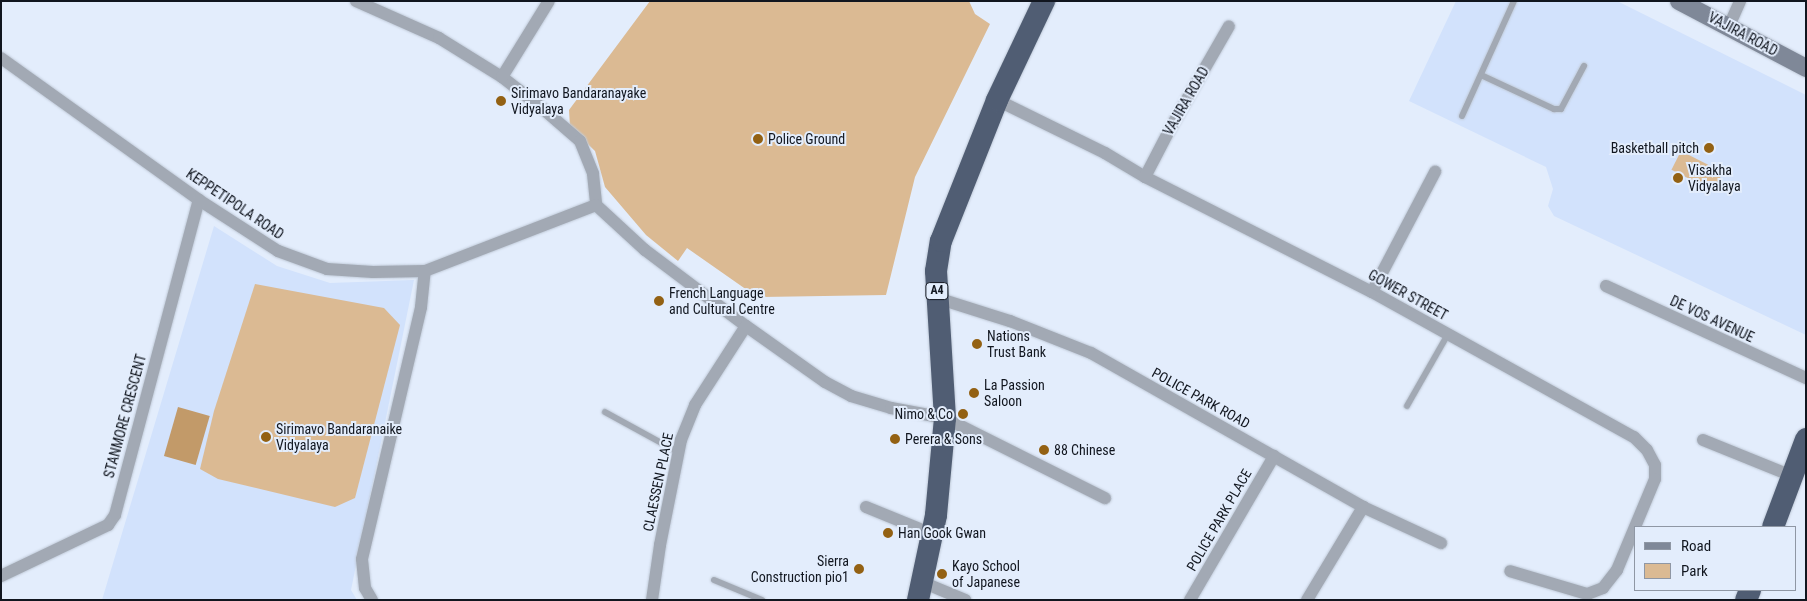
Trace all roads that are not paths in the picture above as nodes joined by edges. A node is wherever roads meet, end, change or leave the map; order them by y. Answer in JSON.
{"nodes":[{"id":1,"x":356,"y":1,"type":"edge"},
{"id":2,"x":549,"y":1,"type":"edge"},
{"id":3,"x":1044,"y":1,"type":"edge"},
{"id":4,"x":1514,"y":1,"type":"edge"},
{"id":5,"x":1679,"y":1,"type":"edge"},
{"id":6,"x":1740,"y":1,"type":"edge"},
{"id":7,"x":1229,"y":26,"type":"dead end"},
{"id":8,"x":1729,"y":26,"type":"junction"},
{"id":9,"x":1,"y":58,"type":"edge"},
{"id":10,"x":1584,"y":66,"type":"dead end"},
{"id":11,"x":1806,"y":68,"type":"edge"},
{"id":12,"x":1482,"y":75,"type":"junction"},
{"id":13,"x":502,"y":77,"type":"junction"},
{"id":14,"x":997,"y":100,"type":"junction"},
{"id":15,"x":1462,"y":116,"type":"dead end"},
{"id":16,"x":1435,"y":172,"type":"dead end"},
{"id":17,"x":1145,"y":177,"type":"junction"},
{"id":18,"x":199,"y":200,"type":"junction"},
{"id":19,"x":596,"y":205,"type":"junction"},
{"id":20,"x":425,"y":271,"type":"junction"},
{"id":21,"x":1606,"y":286,"type":"dead end"},
{"id":22,"x":1372,"y":292,"type":"junction"},
{"id":23,"x":937,"y":298,"type":"junction"},
{"id":24,"x":746,"y":326,"type":"junction"},
{"id":25,"x":1448,"y":334,"type":"junction"},
{"id":26,"x":1806,"y":378,"type":"edge"},
{"id":27,"x":1407,"y":406,"type":"dead end"},
{"id":28,"x":605,"y":412,"type":"dead end"},
{"id":29,"x":945,"y":418,"type":"junction"},
{"id":30,"x":1806,"y":439,"type":"edge"},
{"id":31,"x":1702,"y":440,"type":"dead end"},
{"id":32,"x":678,"y":452,"type":"junction"},
{"id":33,"x":1274,"y":456,"type":"junction"},
{"id":34,"x":1797,"y":475,"type":"edge"},
{"id":35,"x":1105,"y":498,"type":"dead end"},
{"id":36,"x":866,"y":507,"type":"dead end"},
{"id":37,"x":1363,"y":507,"type":"junction"},
{"id":38,"x":1635,"y":526,"type":"edge"},
{"id":39,"x":1773,"y":526,"type":"edge"},
{"id":40,"x":1634,"y":529,"type":"edge"},
{"id":41,"x":932,"y":534,"type":"junction"},
{"id":42,"x":1441,"y":543,"type":"dead end"},
{"id":43,"x":1510,"y":571,"type":"dead end"},
{"id":44,"x":1,"y":576,"type":"edge"},
{"id":45,"x":714,"y":580,"type":"dead end"},
{"id":46,"x":920,"y":591,"type":"edge"},
{"id":47,"x":372,"y":600,"type":"edge"},
{"id":48,"x":652,"y":600,"type":"edge"},
{"id":49,"x":762,"y":600,"type":"edge"},
{"id":50,"x":965,"y":600,"type":"edge"},
{"id":51,"x":1190,"y":600,"type":"edge"},
{"id":52,"x":1307,"y":600,"type":"edge"}],
"edges":[{"from":1,"to":13,"type":"street"},
{"from":2,"to":13,"type":"street"},
{"from":3,"to":14,"type":"highway","number":"A4"},
{"from":4,"to":12,"type":"lane"},
{"from":5,"to":8,"type":"main road","name":"VAJIRA ROAD"},
{"from":6,"to":8,"type":"street"},
{"from":7,"to":17,"type":"street","name":"VAJIRA ROAD"},
{"from":8,"to":11,"type":"main road","name":"VAJIRA ROAD"},
{"from":9,"to":18,"type":"street","name":"KEPPETIPOLA ROAD"},
{"from":10,"to":12,"type":"lane"},
{"from":12,"to":15,"type":"lane"},
{"from":13,"to":19,"type":"street"},
{"from":14,"to":17,"type":"street","name":"GOWER STREET"},
{"from":14,"to":23,"type":"highway","number":"A4"},
{"from":16,"to":22,"type":"street"},
{"from":17,"to":22,"type":"street","name":"GOWER STREET"},
{"from":18,"to":20,"type":"street","name":"KEPPETIPOLA ROAD"},
{"from":18,"to":44,"type":"street","name":"STANMORE CRESCENT"},
{"from":19,"to":20,"type":"street","name":"KEPPETIPOLA ROAD"},
{"from":19,"to":24,"type":"street"},
{"from":20,"to":47,"type":"street"},
{"from":21,"to":26,"type":"street","name":"DE VOS AVENUE"},
{"from":22,"to":25,"type":"street","name":"GOWER STREET"},
{"from":23,"to":29,"type":"highway","number":"A4"},
{"from":23,"to":33,"type":"street","name":"POLICE PARK ROAD"},
{"from":24,"to":29,"type":"street"},
{"from":24,"to":32,"type":"street","name":"CLAESSEN PLACE"},
{"from":25,"to":27,"type":"lane"},
{"from":25,"to":38,"type":"street","name":"GOWER STREET"},
{"from":28,"to":32,"type":"lane"},
{"from":29,"to":35,"type":"street"},
{"from":29,"to":41,"type":"highway","number":"A4"},
{"from":30,"to":34,"type":"highway"},
{"from":31,"to":34,"type":"street"},
{"from":32,"to":48,"type":"street","name":"CLAESSEN PLACE"},
{"from":33,"to":37,"type":"street","name":"POLICE PARK ROAD"},
{"from":33,"to":51,"type":"street","name":"POLICE PARK PLACE"},
{"from":34,"to":39,"type":"highway"},
{"from":36,"to":41,"type":"street"},
{"from":37,"to":42,"type":"street","name":"POLICE PARK ROAD"},
{"from":37,"to":52,"type":"street"},
{"from":40,"to":43,"type":"street","name":"GOWER STREET"},
{"from":41,"to":46,"type":"highway","number":"A4"},
{"from":45,"to":49,"type":"lane"},
{"from":46,"to":50,"type":"street"}]}
